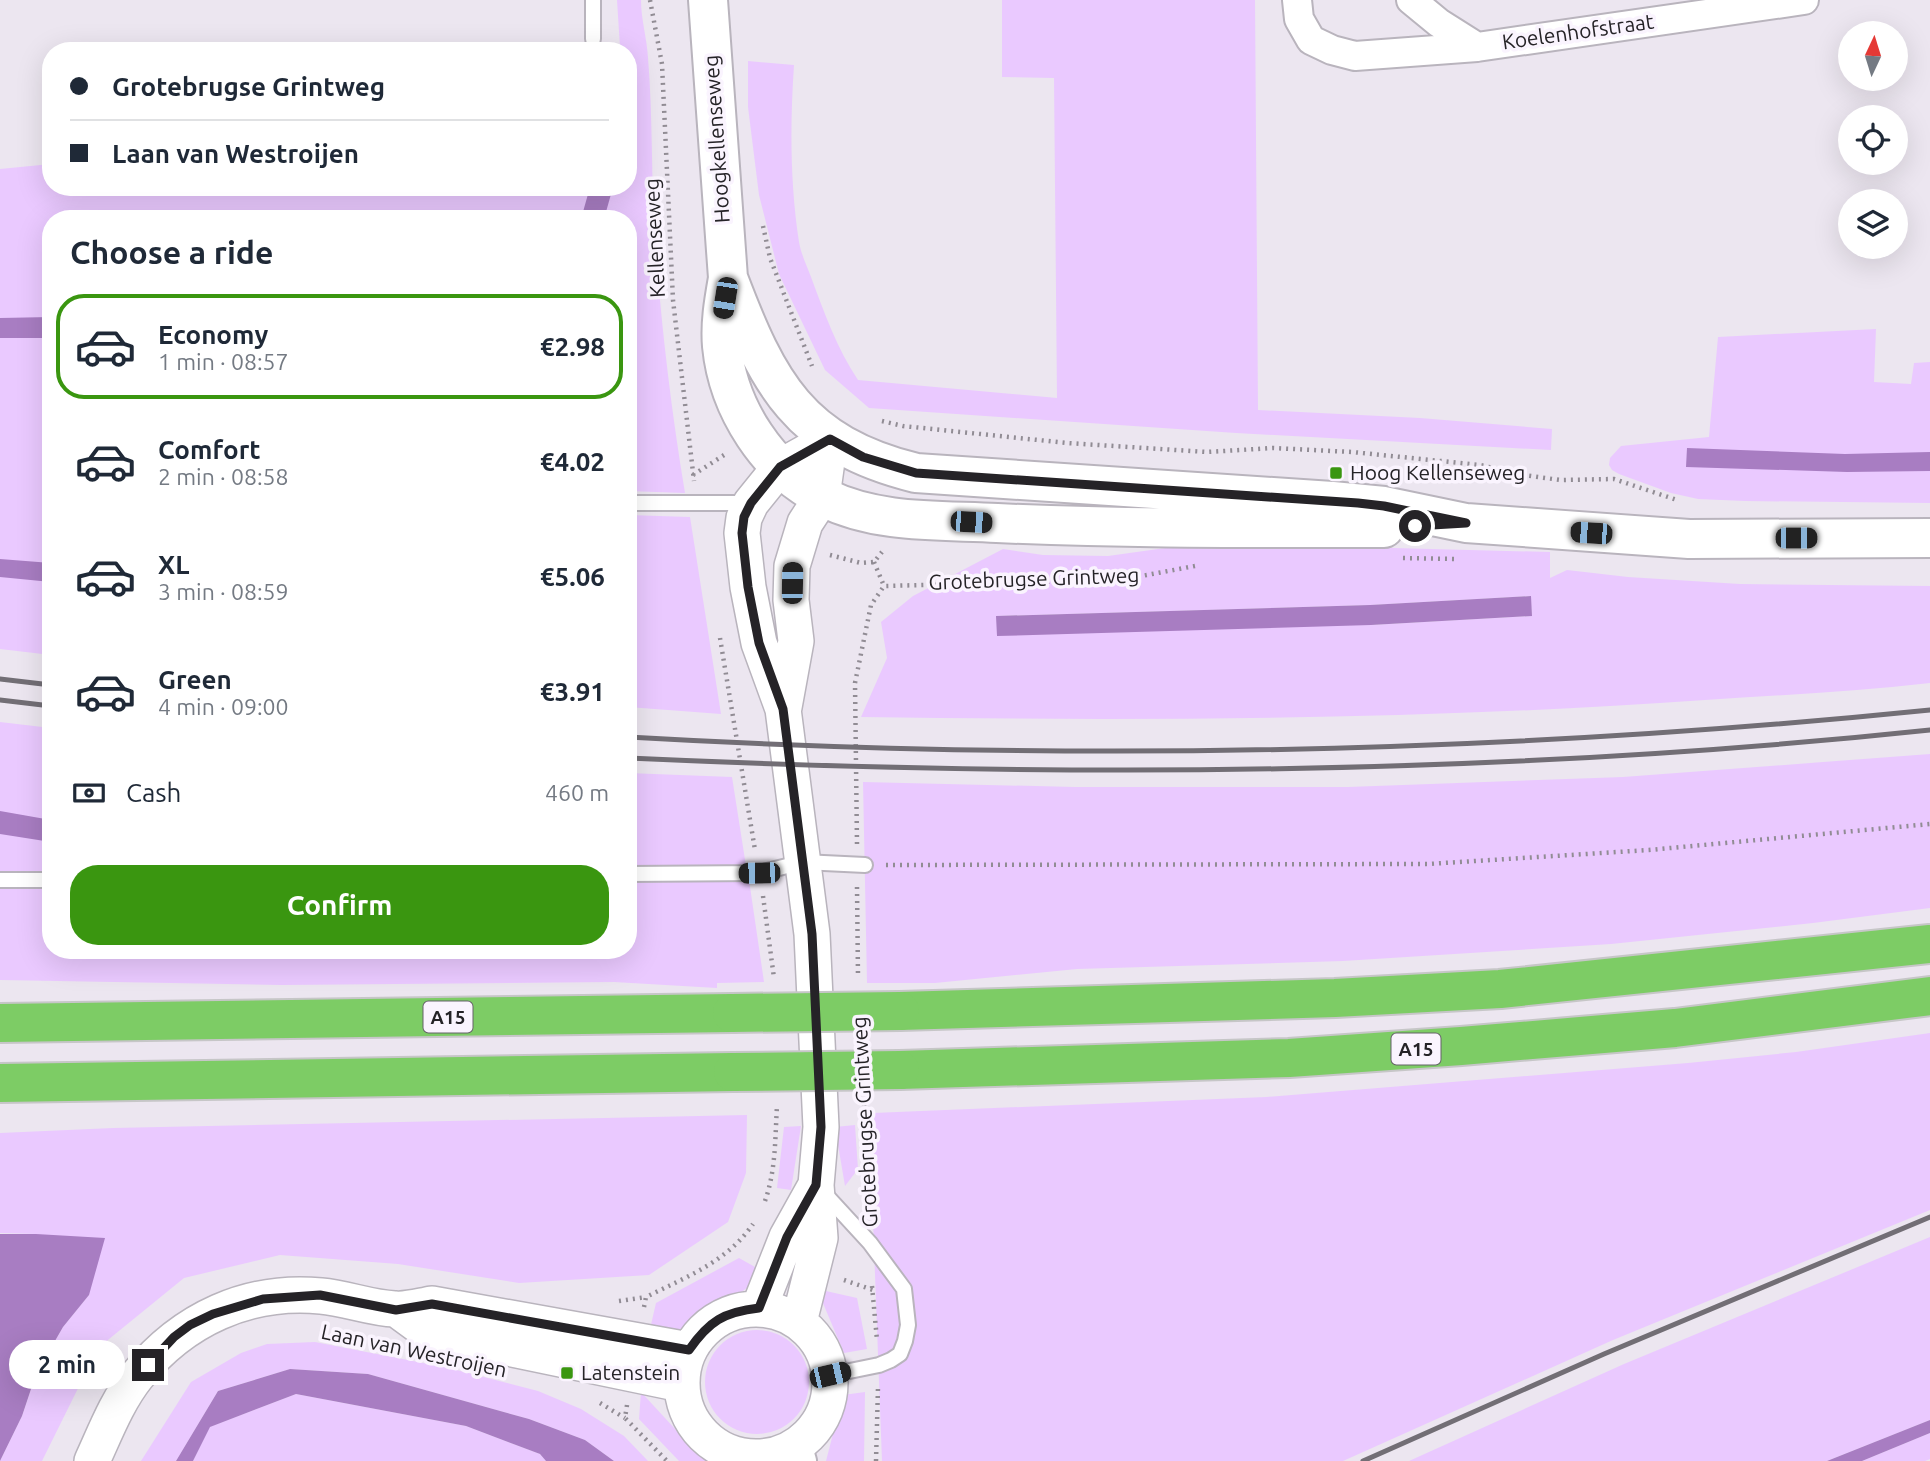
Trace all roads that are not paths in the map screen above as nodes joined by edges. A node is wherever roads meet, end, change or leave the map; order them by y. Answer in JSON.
{"nodes":[{"id":1,"x":593,"y":0,"type":"edge"},
{"id":2,"x":708,"y":0,"type":"edge"},
{"id":3,"x":1297,"y":0,"type":"edge"},
{"id":4,"x":1411,"y":0,"type":"edge"},
{"id":5,"x":1804,"y":0,"type":"edge"},
{"id":6,"x":593,"y":38,"type":"dead end"},
{"id":7,"x":1478,"y":47,"type":"junction"},
{"id":8,"x":728,"y":278,"type":"junction"},
{"id":9,"x":830,"y":439,"type":"junction"},
{"id":10,"x":780,"y":467,"type":"junction"},
{"id":11,"x":822,"y":497,"type":"junction"},
{"id":12,"x":637,"y":503,"type":"edge"},
{"id":13,"x":751,"y":503,"type":"junction"},
{"id":14,"x":1466,"y":523,"type":"junction"},
{"id":15,"x":1930,"y":538,"type":"edge"},
{"id":16,"x":783,"y":709,"type":"junction"},
{"id":17,"x":803,"y":862,"type":"junction"},
{"id":18,"x":861,"y":865,"type":"road end"},
{"id":19,"x":637,"y":874,"type":"edge"},
{"id":20,"x":0,"y":880,"type":"edge"},
{"id":21,"x":42,"y":880,"type":"edge"},
{"id":22,"x":1930,"y":944,"type":"edge"},
{"id":23,"x":1930,"y":996,"type":"edge"},
{"id":24,"x":0,"y":1023,"type":"edge"},
{"id":25,"x":0,"y":1083,"type":"edge"},
{"id":26,"x":816,"y":1185,"type":"junction"},
{"id":27,"x":759,"y":1308,"type":"junction"},
{"id":28,"x":396,"y":1310,"type":"junction"},
{"id":29,"x":799,"y":1322,"type":"junction"},
{"id":30,"x":689,"y":1350,"type":"junction"},
{"id":31,"x":830,"y":1375,"type":"junction"},
{"id":32,"x":681,"y":1384,"type":"junction"},
{"id":33,"x":783,"y":1456,"type":"edge"},
{"id":34,"x":92,"y":1461,"type":"edge"}],
"edges":[{"from":1,"to":6,"type":"lane"},
{"from":2,"to":8,"type":"main road","name":"Hoogkellenseweg"},
{"from":3,"to":7,"type":"street","name":"Koelenhofstraat"},
{"from":4,"to":7,"type":"street","name":"Koelenhofstraat"},
{"from":5,"to":7,"type":"street","name":"Koelenhofstraat"},
{"from":8,"to":9,"type":"main road","name":"Hoogkellenseweg"},
{"from":8,"to":10,"type":"main road","name":"Hoogkellenseweg"},
{"from":9,"to":10,"type":"street","name":"Grotebrugse Grintweg"},
{"from":9,"to":11,"type":"street","name":"Grotebrugse Grintweg"},
{"from":9,"to":14,"type":"main road"},
{"from":10,"to":11,"type":"main road","name":"Hoogkellenseweg"},
{"from":10,"to":13,"type":"street","name":"Grotebrugse Grintweg"},
{"from":11,"to":14,"type":"main road"},
{"from":11,"to":16,"type":"street","name":"Grotebrugse Grintweg"},
{"from":12,"to":13,"type":"lane"},
{"from":13,"to":16,"type":"street","name":"Grotebrugse Grintweg"},
{"from":14,"to":15,"type":"main road"},
{"from":16,"to":17,"type":"street","name":"Grotebrugse Grintweg"},
{"from":17,"to":18,"type":"lane"},
{"from":17,"to":19,"type":"lane"},
{"from":17,"to":26,"type":"street","name":"Grotebrugse Grintweg"},
{"from":20,"to":21,"type":"lane"},
{"from":22,"to":24,"type":"highway","number":"A15","bridge":true},
{"from":23,"to":25,"type":"highway","number":"A15","bridge":true},
{"from":26,"to":27,"type":"street","name":"Grotebrugse Grintweg"},
{"from":26,"to":29,"type":"street","name":"Grotebrugse Grintweg"},
{"from":26,"to":31,"type":"lane","name":"Grotebrugse Grintweg"},
{"from":27,"to":29,"type":"street"},
{"from":27,"to":30,"type":"street"},
{"from":28,"to":30,"type":"street","name":"Laan van Westroijen"},
{"from":28,"to":32,"type":"street","name":"Laan van Westroijen"},
{"from":28,"to":34,"type":"street","name":"Laan van Westroijen"},
{"from":29,"to":31,"type":"street"},
{"from":30,"to":32,"type":"street"},
{"from":31,"to":33,"type":"street"},
{"from":32,"to":33,"type":"street"}]}
